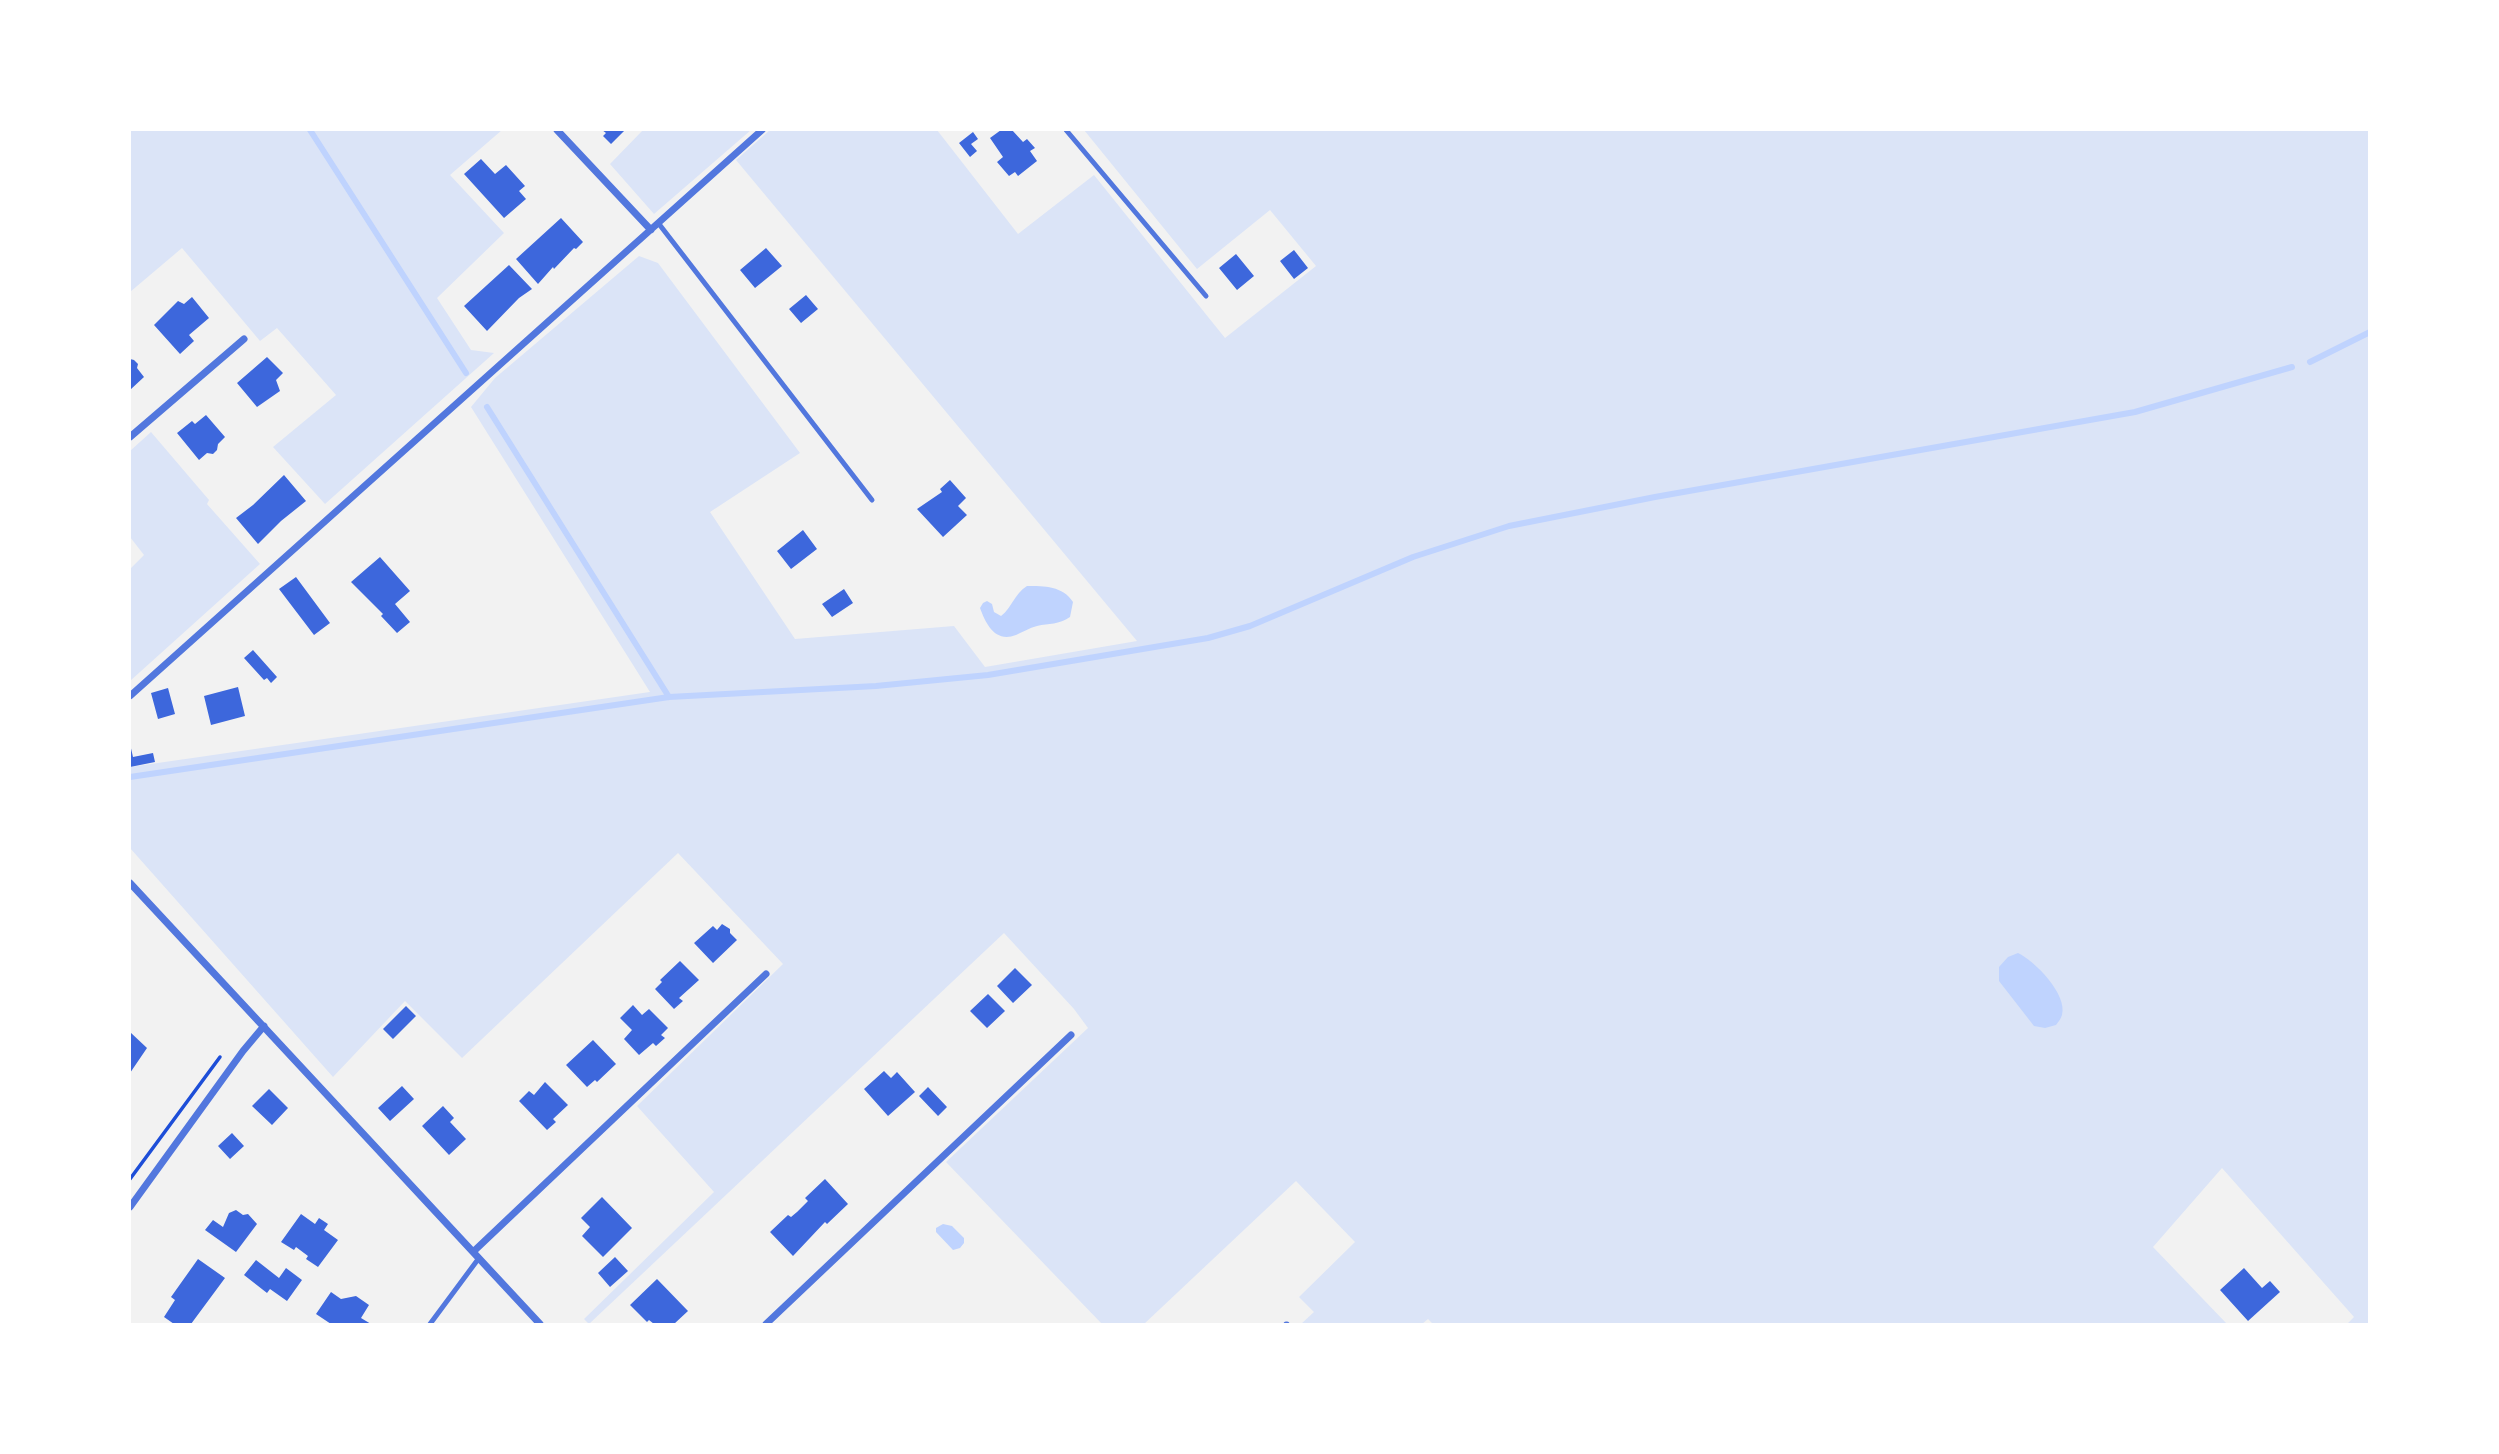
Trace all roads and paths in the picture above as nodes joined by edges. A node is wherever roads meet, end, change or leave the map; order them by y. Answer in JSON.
{"nodes":[{"id":1,"x":557,"y":130,"type":"edge"},
{"id":2,"x":762,"y":130,"type":"edge"},
{"id":3,"x":1066,"y":130,"type":"edge"},
{"id":4,"x":659,"y":224,"type":"junction"},
{"id":5,"x":651,"y":230,"type":"junction"},
{"id":6,"x":1206,"y":296,"type":"dead end"},
{"id":7,"x":244,"y":339,"type":"dead end"},
{"id":8,"x":130,"y":437,"type":"edge"},
{"id":9,"x":872,"y":500,"type":"dead end"},
{"id":10,"x":130,"y":696,"type":"edge"},
{"id":11,"x":130,"y":883,"type":"edge"},
{"id":12,"x":766,"y":974,"type":"dead end"},
{"id":13,"x":264,"y":1026,"type":"junction"},
{"id":14,"x":1071,"y":1035,"type":"dead end"},
{"id":15,"x":224,"y":1052,"type":"dead end"},
{"id":16,"x":130,"y":1179,"type":"edge"},
{"id":17,"x":130,"y":1206,"type":"edge"},
{"id":18,"x":476,"y":1255,"type":"junction"},
{"id":19,"x":430,"y":1325,"type":"edge"},
{"id":20,"x":540,"y":1325,"type":"edge"},
{"id":21,"x":766,"y":1325,"type":"edge"}],
"edges":[{"from":1,"to":5,"type":"street"},
{"from":2,"to":4,"type":"street"},
{"from":3,"to":6,"type":"lane"},
{"from":4,"to":5,"type":"street"},
{"from":4,"to":9,"type":"lane"},
{"from":5,"to":10,"type":"street"},
{"from":7,"to":8,"type":"street"},
{"from":11,"to":13,"type":"street"},
{"from":12,"to":18,"type":"street"},
{"from":13,"to":17,"type":"street"},
{"from":13,"to":18,"type":"street"},
{"from":14,"to":21,"type":"street"},
{"from":15,"to":16,"type":"path"},
{"from":18,"to":19,"type":"lane"},
{"from":18,"to":20,"type":"street"}]}
